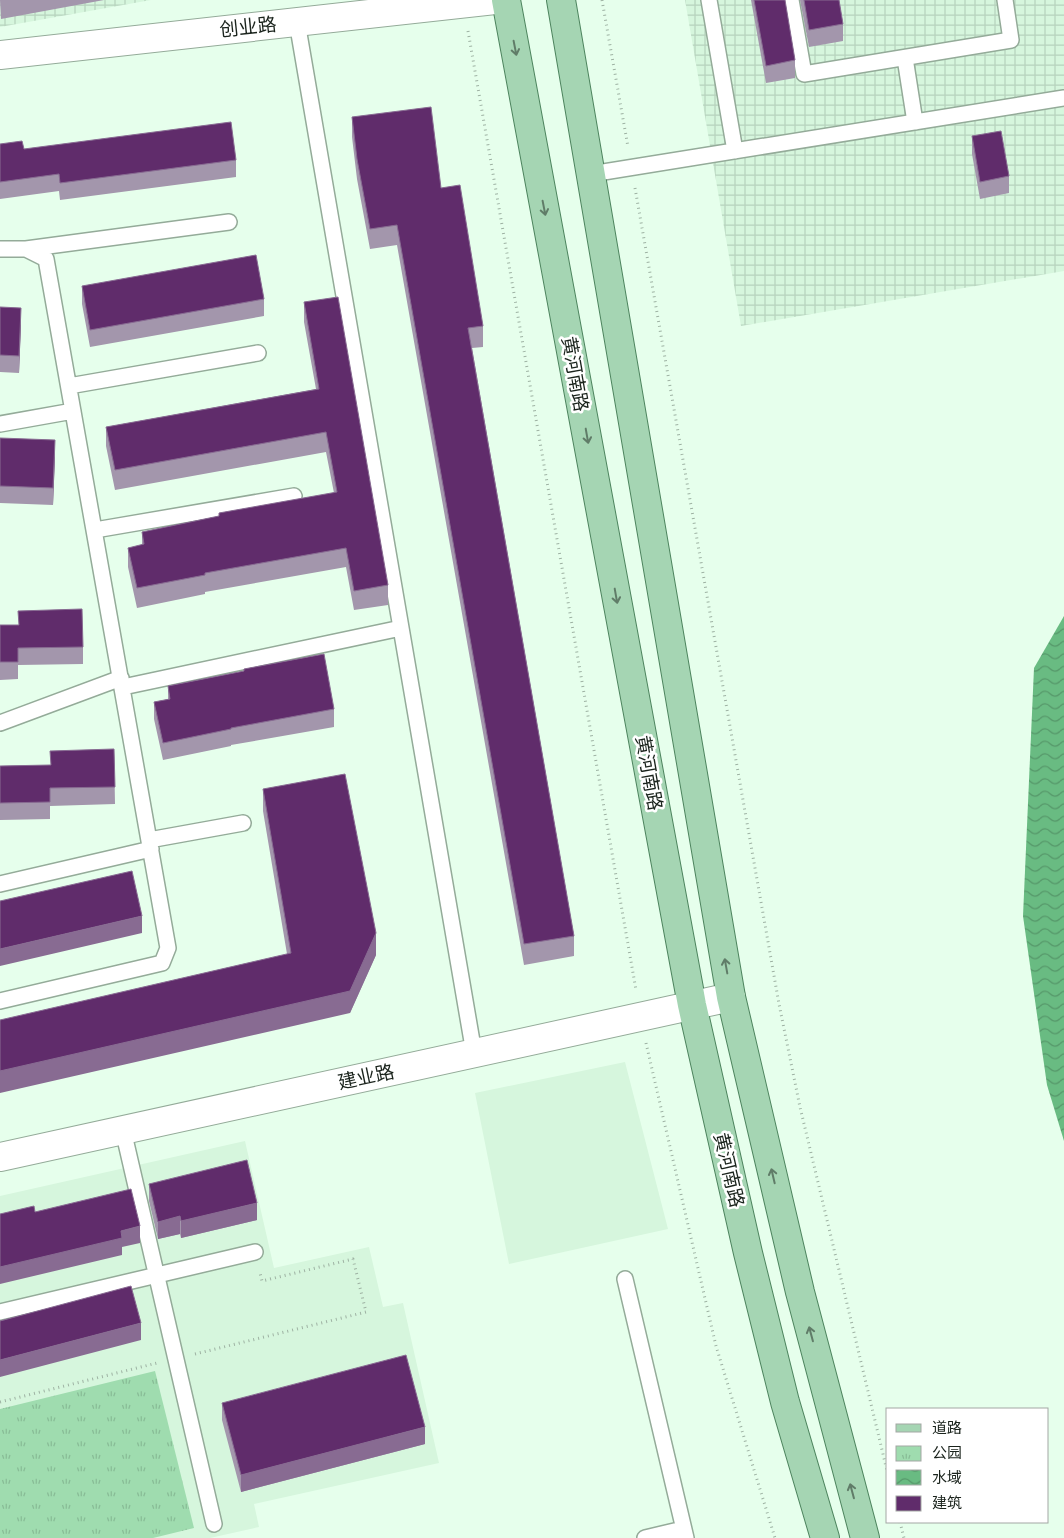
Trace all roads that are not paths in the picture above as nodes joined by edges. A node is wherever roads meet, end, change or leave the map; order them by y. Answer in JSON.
{"nodes":[{"id":1,"x":495,"y":0,"type":"edge"},
{"id":2,"x":506,"y":0,"type":"edge"},
{"id":3,"x":561,"y":0,"type":"edge"},
{"id":4,"x":709,"y":0,"type":"edge"},
{"id":5,"x":791,"y":0,"type":"edge"},
{"id":6,"x":1005,"y":0,"type":"edge"},
{"id":7,"x":298,"y":22,"type":"junction"},
{"id":8,"x":0,"y":55,"type":"edge"},
{"id":9,"x":905,"y":58,"type":"junction"},
{"id":10,"x":1064,"y":98,"type":"edge"},
{"id":11,"x":915,"y":122,"type":"junction"},
{"id":12,"x":735,"y":151,"type":"junction"},
{"id":13,"x":591,"y":174,"type":"junction"},
{"id":14,"x":229,"y":222,"type":"dead end"},
{"id":15,"x":0,"y":249,"type":"edge"},
{"id":16,"x":26,"y":249,"type":"junction"},
{"id":17,"x":258,"y":353,"type":"dead end"},
{"id":18,"x":69,"y":386,"type":"junction"},
{"id":19,"x":73,"y":411,"type":"junction"},
{"id":20,"x":0,"y":424,"type":"edge"},
{"id":21,"x":294,"y":496,"type":"dead end"},
{"id":22,"x":95,"y":530,"type":"junction"},
{"id":23,"x":402,"y":628,"type":"junction"},
{"id":24,"x":122,"y":682,"type":"junction"},
{"id":25,"x":0,"y":723,"type":"edge"},
{"id":26,"x":243,"y":823,"type":"dead end"},
{"id":27,"x":150,"y":844,"type":"junction"},
{"id":28,"x":0,"y":884,"type":"edge"},
{"id":29,"x":731,"y":997,"type":"junction"},
{"id":30,"x":0,"y":1001,"type":"edge"},
{"id":31,"x":692,"y":1005,"type":"junction"},
{"id":32,"x":474,"y":1053,"type":"junction"},
{"id":33,"x":123,"y":1130,"type":"junction"},
{"id":34,"x":0,"y":1156,"type":"edge"},
{"id":35,"x":254,"y":1252,"type":"road end"},
{"id":36,"x":156,"y":1275,"type":"junction"},
{"id":37,"x":625,"y":1279,"type":"dead end"},
{"id":38,"x":0,"y":1312,"type":"edge"},
{"id":39,"x":214,"y":1524,"type":"dead end"},
{"id":40,"x":685,"y":1534,"type":"edge"},
{"id":41,"x":645,"y":1538,"type":"edge"},
{"id":42,"x":825,"y":1538,"type":"edge"},
{"id":43,"x":865,"y":1538,"type":"edge"}],
"edges":[{"from":1,"to":7,"type":"street","name":"创业路"},
{"from":2,"to":31,"type":"main road","name":"黄河南路","one_way":true},
{"from":3,"to":13,"type":"main road"},
{"from":4,"to":12,"type":"lane"},
{"from":5,"to":9,"type":"lane"},
{"from":6,"to":9,"type":"lane"},
{"from":7,"to":8,"type":"street","name":"创业路"},
{"from":7,"to":23,"type":"lane"},
{"from":9,"to":11,"type":"lane"},
{"from":10,"to":11,"type":"lane"},
{"from":11,"to":12,"type":"lane"},
{"from":12,"to":13,"type":"lane"},
{"from":29,"to":13,"type":"main road","one_way":true},
{"from":14,"to":16,"type":"lane"},
{"from":15,"to":16,"type":"lane"},
{"from":16,"to":18,"type":"lane"},
{"from":17,"to":18,"type":"lane"},
{"from":18,"to":19,"type":"lane"},
{"from":19,"to":20,"type":"lane"},
{"from":19,"to":22,"type":"lane"},
{"from":21,"to":22,"type":"lane"},
{"from":22,"to":24,"type":"lane"},
{"from":23,"to":24,"type":"lane"},
{"from":23,"to":32,"type":"lane"},
{"from":24,"to":25,"type":"lane"},
{"from":24,"to":27,"type":"lane"},
{"from":26,"to":27,"type":"lane"},
{"from":27,"to":28,"type":"lane"},
{"from":27,"to":30,"type":"lane"},
{"from":29,"to":31,"type":"street","name":"建业路"},
{"from":43,"to":29,"type":"main road","one_way":true},
{"from":31,"to":32,"type":"street","name":"建业路"},
{"from":31,"to":42,"type":"main road","name":"黄河南路"},
{"from":32,"to":33,"type":"street","name":"建业路"},
{"from":33,"to":34,"type":"street","name":"建业路"},
{"from":33,"to":36,"type":"lane"},
{"from":35,"to":36,"type":"lane"},
{"from":36,"to":38,"type":"lane"},
{"from":36,"to":39,"type":"lane"},
{"from":37,"to":40,"type":"lane"},
{"from":40,"to":41,"type":"lane"}]}
